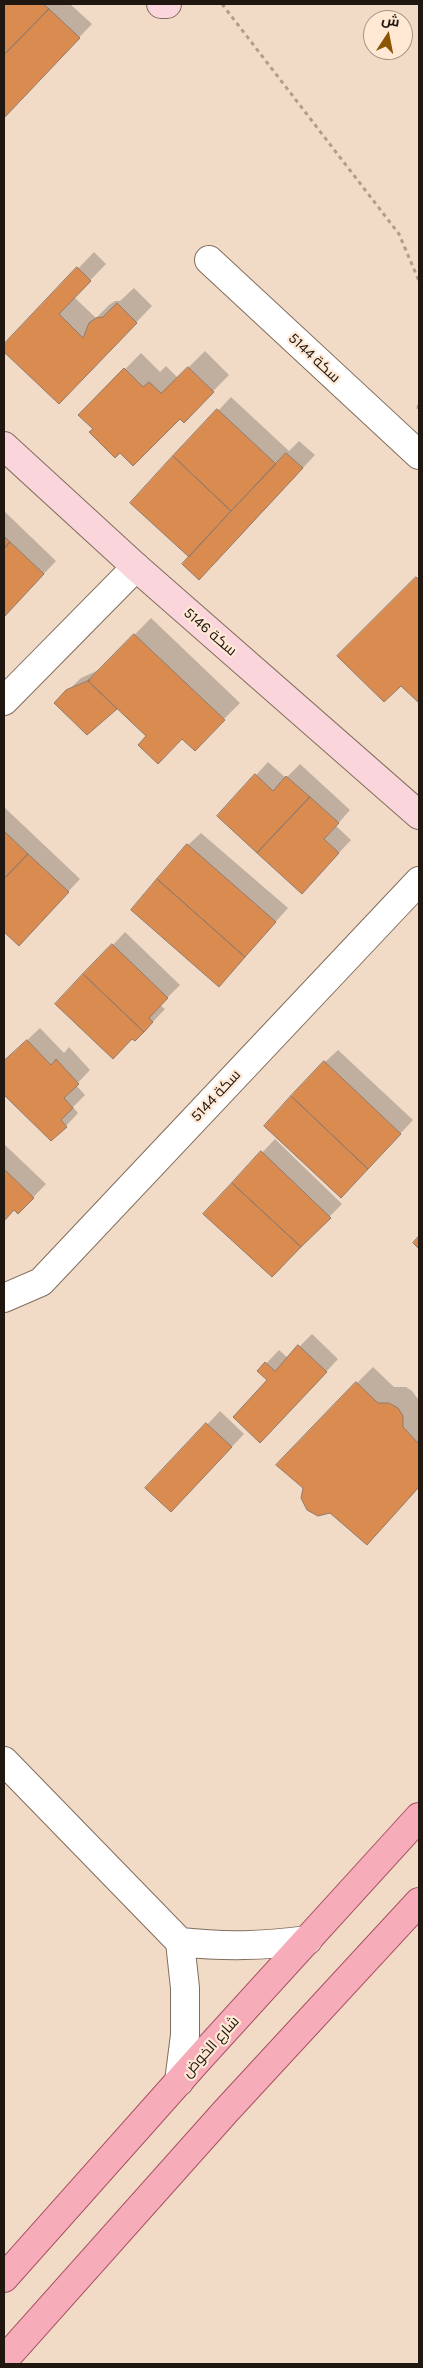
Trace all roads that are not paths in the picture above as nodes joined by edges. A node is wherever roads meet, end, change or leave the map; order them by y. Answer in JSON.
{"nodes":[{"id":1,"x":161,"y":4,"type":"edge"},
{"id":2,"x":167,"y":4,"type":"edge"},
{"id":3,"x":209,"y":260,"type":"dead end"},
{"id":4,"x":4,"y":446,"type":"edge"},
{"id":5,"x":419,"y":455,"type":"edge"},
{"id":6,"x":136,"y":567,"type":"junction"},
{"id":7,"x":4,"y":701,"type":"edge"},
{"id":8,"x":419,"y":815,"type":"edge"},
{"id":9,"x":419,"y":881,"type":"edge"},
{"id":10,"x":4,"y":1298,"type":"edge"},
{"id":11,"x":4,"y":1761,"type":"edge"},
{"id":12,"x":419,"y":1818,"type":"edge"},
{"id":13,"x":419,"y":1902,"type":"edge"},
{"id":14,"x":308,"y":1940,"type":"junction"},
{"id":15,"x":180,"y":1942,"type":"junction"},
{"id":16,"x":179,"y":2082,"type":"junction"},
{"id":17,"x":4,"y":2278,"type":"edge"},
{"id":18,"x":4,"y":2360,"type":"edge"}],
"edges":[{"from":1,"to":2,"type":"street"},
{"from":3,"to":5,"type":"street","name":"سكة 5144"},
{"from":4,"to":6,"type":"street","name":"سكة 5146"},
{"from":6,"to":7,"type":"street"},
{"from":6,"to":8,"type":"street","name":"سكة 5146"},
{"from":9,"to":10,"type":"street","name":"سكة 5144"},
{"from":11,"to":15,"type":"street"},
{"from":12,"to":14,"type":"main road","name":"شارع الخوض"},
{"from":13,"to":18,"type":"main road"},
{"from":14,"to":15,"type":"street"},
{"from":14,"to":16,"type":"main road","name":"شارع الخوض"},
{"from":15,"to":16,"type":"street"},
{"from":16,"to":17,"type":"main road","name":"شارع الخوض"}]}
